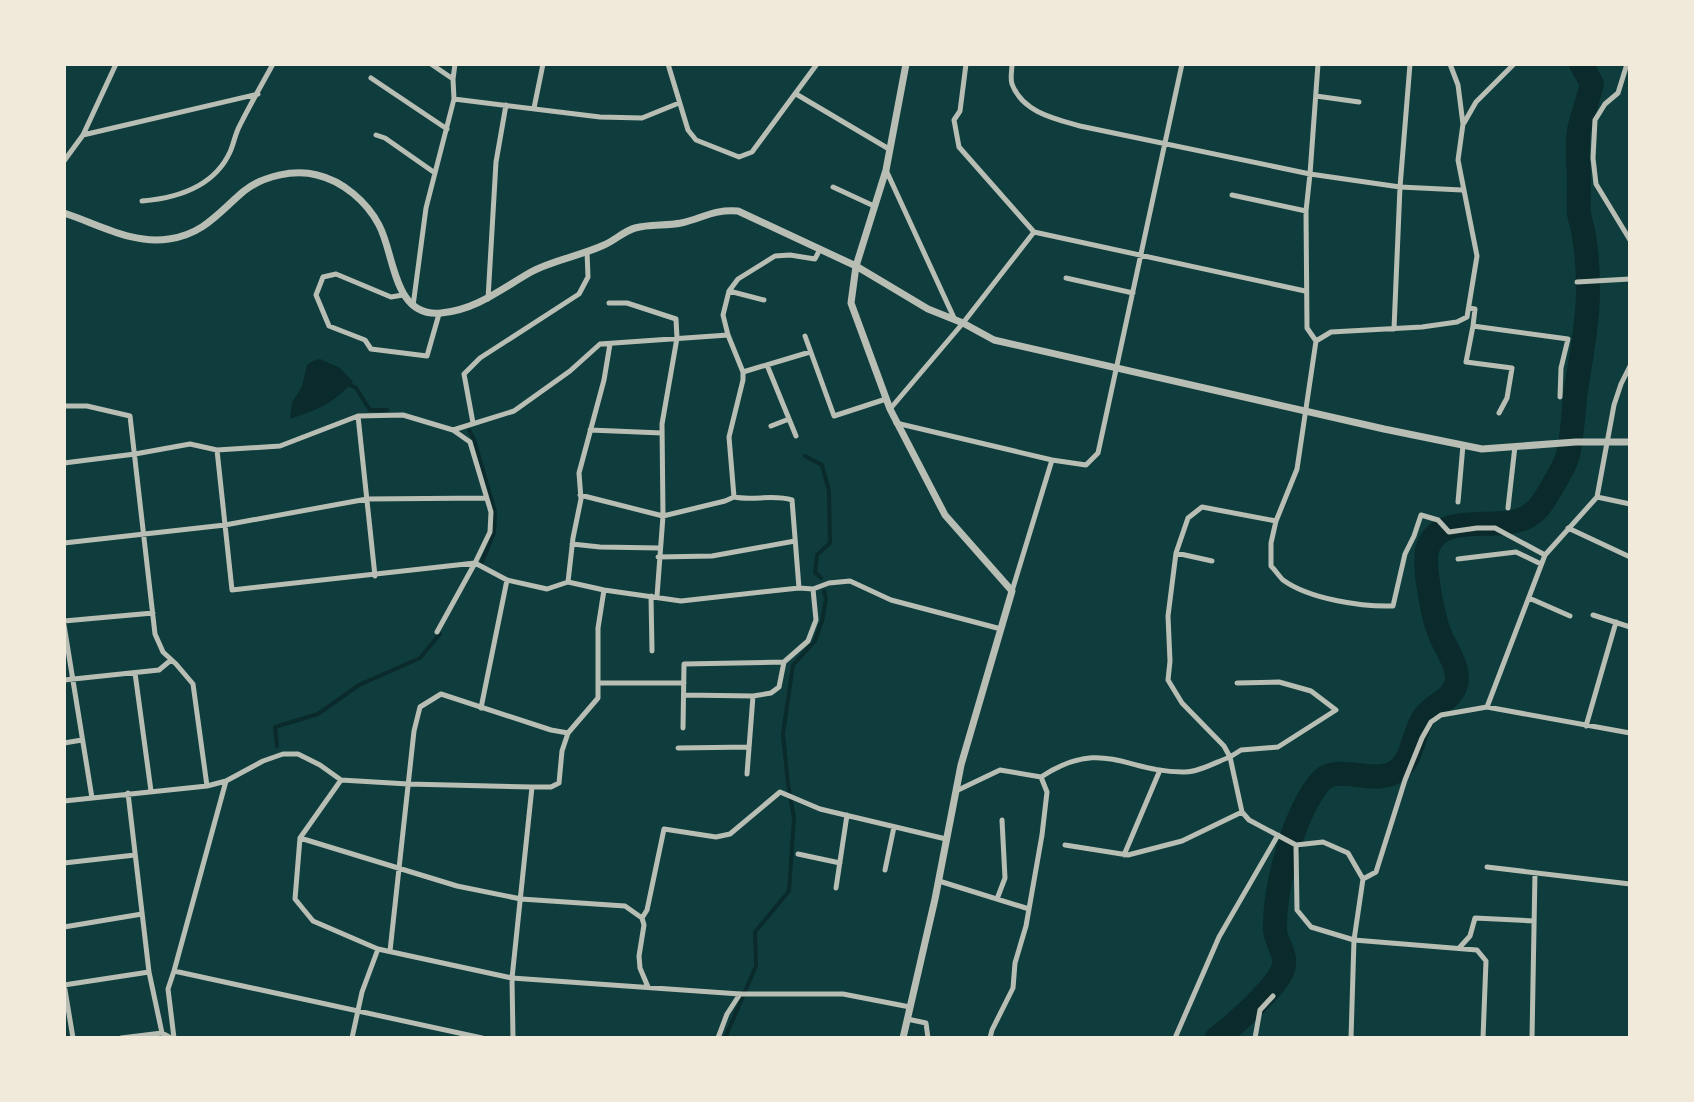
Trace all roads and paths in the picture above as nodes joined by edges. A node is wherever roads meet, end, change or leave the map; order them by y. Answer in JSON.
{"nodes":[{"id":1,"x":116,"y":64,"type":"edge"},
{"id":2,"x":273,"y":64,"type":"edge"},
{"id":3,"x":431,"y":64,"type":"edge"},
{"id":4,"x":455,"y":64,"type":"edge"},
{"id":5,"x":543,"y":64,"type":"edge"},
{"id":6,"x":668,"y":64,"type":"edge"},
{"id":7,"x":817,"y":64,"type":"edge"},
{"id":8,"x":906,"y":64,"type":"edge"},
{"id":9,"x":966,"y":64,"type":"edge"},
{"id":10,"x":1012,"y":64,"type":"edge"},
{"id":11,"x":1182,"y":64,"type":"edge"},
{"id":12,"x":1318,"y":64,"type":"edge"},
{"id":13,"x":1410,"y":64,"type":"edge"},
{"id":14,"x":1450,"y":64,"type":"edge"},
{"id":15,"x":1514,"y":64,"type":"edge"},
{"id":16,"x":1627,"y":64,"type":"edge"},
{"id":17,"x":371,"y":78,"type":"dead end"},
{"id":18,"x":453,"y":79,"type":"junction"},
{"id":19,"x":258,"y":94,"type":"junction"},
{"id":20,"x":796,"y":94,"type":"junction"},
{"id":21,"x":1316,"y":96,"type":"junction"},
{"id":22,"x":454,"y":99,"type":"junction"},
{"id":23,"x":1359,"y":102,"type":"dead end"},
{"id":24,"x":679,"y":103,"type":"junction"},
{"id":25,"x":506,"y":105,"type":"junction"},
{"id":26,"x":534,"y":108,"type":"junction"},
{"id":27,"x":1463,"y":124,"type":"junction"},
{"id":28,"x":447,"y":129,"type":"junction"},
{"id":29,"x":83,"y":135,"type":"junction"},
{"id":30,"x":376,"y":135,"type":"dead end"},
{"id":31,"x":1165,"y":144,"type":"junction"},
{"id":32,"x":889,"y":149,"type":"junction"},
{"id":33,"x":64,"y":160,"type":"edge"},
{"id":34,"x":886,"y":170,"type":"junction"},
{"id":35,"x":435,"y":173,"type":"junction"},
{"id":36,"x":1310,"y":174,"type":"junction"},
{"id":37,"x":833,"y":187,"type":"dead end"},
{"id":38,"x":1400,"y":187,"type":"junction"},
{"id":39,"x":1462,"y":190,"type":"junction"},
{"id":40,"x":1232,"y":195,"type":"dead end"},
{"id":41,"x":142,"y":201,"type":"dead end"},
{"id":42,"x":874,"y":206,"type":"junction"},
{"id":43,"x":1306,"y":211,"type":"junction"},
{"id":44,"x":64,"y":213,"type":"edge"},
{"id":45,"x":1034,"y":232,"type":"junction"},
{"id":46,"x":1629,"y":240,"type":"edge"},
{"id":47,"x":820,"y":249,"type":"junction"},
{"id":48,"x":587,"y":251,"type":"junction"},
{"id":49,"x":1141,"y":254,"type":"junction"},
{"id":50,"x":856,"y":266,"type":"junction"},
{"id":51,"x":1066,"y":278,"type":"dead end"},
{"id":52,"x":1629,"y":279,"type":"edge"},
{"id":53,"x":1577,"y":282,"type":"dead end"},
{"id":54,"x":729,"y":291,"type":"junction"},
{"id":55,"x":1305,"y":291,"type":"junction"},
{"id":56,"x":1133,"y":293,"type":"junction"},
{"id":57,"x":403,"y":295,"type":"junction"},
{"id":58,"x":488,"y":299,"type":"junction"},
{"id":59,"x":764,"y":300,"type":"dead end"},
{"id":60,"x":609,"y":303,"type":"dead end"},
{"id":61,"x":413,"y":306,"type":"junction"},
{"id":62,"x":1469,"y":308,"type":"junction"},
{"id":63,"x":439,"y":314,"type":"junction"},
{"id":64,"x":955,"y":320,"type":"junction"},
{"id":65,"x":963,"y":324,"type":"junction"},
{"id":66,"x":1473,"y":326,"type":"junction"},
{"id":67,"x":1394,"y":329,"type":"junction"},
{"id":68,"x":728,"y":335,"type":"junction"},
{"id":69,"x":805,"y":336,"type":"dead end"},
{"id":70,"x":677,"y":338,"type":"junction"},
{"id":71,"x":1317,"y":341,"type":"junction"},
{"id":72,"x":610,"y":344,"type":"junction"},
{"id":73,"x":810,"y":352,"type":"junction"},
{"id":74,"x":767,"y":365,"type":"junction"},
{"id":75,"x":1629,"y":366,"type":"edge"},
{"id":76,"x":1117,"y":369,"type":"junction"},
{"id":77,"x":743,"y":372,"type":"junction"},
{"id":78,"x":1560,"y":397,"type":"dead end"},
{"id":79,"x":886,"y":399,"type":"junction"},
{"id":80,"x":64,"y":406,"type":"edge"},
{"id":81,"x":890,"y":409,"type":"junction"},
{"id":82,"x":1306,"y":411,"type":"junction"},
{"id":83,"x":1499,"y":413,"type":"dead end"},
{"id":84,"x":358,"y":416,"type":"junction"},
{"id":85,"x":789,"y":419,"type":"junction"},
{"id":86,"x":473,"y":423,"type":"junction"},
{"id":87,"x":896,"y":423,"type":"junction"},
{"id":88,"x":771,"y":426,"type":"dead end"},
{"id":89,"x":453,"y":430,"type":"junction"},
{"id":90,"x":590,"y":430,"type":"junction"},
{"id":91,"x":662,"y":433,"type":"junction"},
{"id":92,"x":796,"y":436,"type":"dead end"},
{"id":93,"x":1607,"y":442,"type":"junction"},
{"id":94,"x":1629,"y":442,"type":"edge"},
{"id":95,"x":1463,"y":445,"type":"junction"},
{"id":96,"x":1515,"y":447,"type":"junction"},
{"id":97,"x":218,"y":450,"type":"junction"},
{"id":98,"x":135,"y":454,"type":"junction"},
{"id":99,"x":1052,"y":460,"type":"junction"},
{"id":100,"x":64,"y":463,"type":"edge"},
{"id":101,"x":580,"y":495,"type":"junction"},
{"id":102,"x":1597,"y":496,"type":"junction"},
{"id":103,"x":734,"y":497,"type":"junction"},
{"id":104,"x":486,"y":498,"type":"junction"},
{"id":105,"x":367,"y":499,"type":"junction"},
{"id":106,"x":1458,"y":502,"type":"dead end"},
{"id":107,"x":1629,"y":504,"type":"edge"},
{"id":108,"x":1508,"y":508,"type":"dead end"},
{"id":109,"x":663,"y":516,"type":"junction"},
{"id":110,"x":1276,"y":521,"type":"junction"},
{"id":111,"x":225,"y":525,"type":"junction"},
{"id":112,"x":1568,"y":528,"type":"junction"},
{"id":113,"x":145,"y":534,"type":"junction"},
{"id":114,"x":795,"y":541,"type":"junction"},
{"id":115,"x":64,"y":543,"type":"edge"},
{"id":116,"x":572,"y":544,"type":"junction"},
{"id":117,"x":659,"y":548,"type":"junction"},
{"id":118,"x":1176,"y":553,"type":"junction"},
{"id":119,"x":1545,"y":555,"type":"junction"},
{"id":120,"x":658,"y":557,"type":"junction"},
{"id":121,"x":1629,"y":557,"type":"edge"},
{"id":122,"x":1458,"y":559,"type":"dead end"},
{"id":123,"x":1212,"y":561,"type":"dead end"},
{"id":124,"x":475,"y":563,"type":"junction"},
{"id":125,"x":1541,"y":564,"type":"junction"},
{"id":126,"x":375,"y":576,"type":"junction"},
{"id":127,"x":507,"y":580,"type":"junction"},
{"id":128,"x":568,"y":582,"type":"junction"},
{"id":129,"x":799,"y":588,"type":"junction"},
{"id":130,"x":813,"y":589,"type":"junction"},
{"id":131,"x":604,"y":590,"type":"junction"},
{"id":132,"x":1012,"y":591,"type":"junction"},
{"id":133,"x":654,"y":596,"type":"junction"},
{"id":134,"x":1528,"y":598,"type":"junction"},
{"id":135,"x":153,"y":613,"type":"junction"},
{"id":136,"x":1593,"y":615,"type":"dead end"},
{"id":137,"x":1569,"y":616,"type":"dead end"},
{"id":138,"x":1616,"y":622,"type":"junction"},
{"id":139,"x":64,"y":623,"type":"edge"},
{"id":140,"x":1629,"y":627,"type":"edge"},
{"id":141,"x":1001,"y":628,"type":"junction"},
{"id":142,"x":437,"y":632,"type":"dead end"},
{"id":143,"x":652,"y":651,"type":"dead end"},
{"id":144,"x":171,"y":660,"type":"junction"},
{"id":145,"x":784,"y":662,"type":"junction"},
{"id":146,"x":135,"y":673,"type":"junction"},
{"id":147,"x":64,"y":680,"type":"edge"},
{"id":148,"x":74,"y":680,"type":"junction"},
{"id":149,"x":598,"y":682,"type":"junction"},
{"id":150,"x":684,"y":683,"type":"junction"},
{"id":151,"x":1237,"y":683,"type":"dead end"},
{"id":152,"x":684,"y":695,"type":"junction"},
{"id":153,"x":753,"y":696,"type":"junction"},
{"id":154,"x":1487,"y":707,"type":"junction"},
{"id":155,"x":481,"y":708,"type":"junction"},
{"id":156,"x":1586,"y":726,"type":"junction"},
{"id":157,"x":683,"y":728,"type":"dead end"},
{"id":158,"x":568,"y":733,"type":"junction"},
{"id":159,"x":1629,"y":733,"type":"edge"},
{"id":160,"x":82,"y":740,"type":"junction"},
{"id":161,"x":64,"y":742,"type":"edge"},
{"id":162,"x":749,"y":747,"type":"junction"},
{"id":163,"x":678,"y":748,"type":"dead end"},
{"id":164,"x":1230,"y":757,"type":"junction"},
{"id":165,"x":1160,"y":770,"type":"junction"},
{"id":166,"x":747,"y":774,"type":"dead end"},
{"id":167,"x":1041,"y":777,"type":"junction"},
{"id":168,"x":341,"y":780,"type":"junction"},
{"id":169,"x":225,"y":781,"type":"junction"},
{"id":170,"x":408,"y":784,"type":"junction"},
{"id":171,"x":207,"y":786,"type":"junction"},
{"id":172,"x":532,"y":786,"type":"junction"},
{"id":173,"x":151,"y":791,"type":"junction"},
{"id":174,"x":956,"y":791,"type":"junction"},
{"id":175,"x":128,"y":793,"type":"junction"},
{"id":176,"x":92,"y":798,"type":"junction"},
{"id":177,"x":64,"y":801,"type":"edge"},
{"id":178,"x":1242,"y":812,"type":"junction"},
{"id":179,"x":847,"y":815,"type":"junction"},
{"id":180,"x":1002,"y":820,"type":"dead end"},
{"id":181,"x":894,"y":827,"type":"junction"},
{"id":182,"x":1280,"y":836,"type":"junction"},
{"id":183,"x":300,"y":838,"type":"junction"},
{"id":184,"x":946,"y":839,"type":"junction"},
{"id":185,"x":1065,"y":844,"type":"dead end"},
{"id":186,"x":1295,"y":844,"type":"junction"},
{"id":187,"x":798,"y":854,"type":"dead end"},
{"id":188,"x":135,"y":855,"type":"junction"},
{"id":189,"x":1124,"y":855,"type":"junction"},
{"id":190,"x":840,"y":862,"type":"junction"},
{"id":191,"x":64,"y":863,"type":"edge"},
{"id":192,"x":1487,"y":867,"type":"dead end"},
{"id":193,"x":400,"y":869,"type":"junction"},
{"id":194,"x":885,"y":870,"type":"dead end"},
{"id":195,"x":1535,"y":873,"type":"junction"},
{"id":196,"x":1363,"y":879,"type":"junction"},
{"id":197,"x":939,"y":881,"type":"junction"},
{"id":198,"x":1629,"y":884,"type":"edge"},
{"id":199,"x":836,"y":888,"type":"dead end"},
{"id":200,"x":521,"y":899,"type":"junction"},
{"id":201,"x":997,"y":899,"type":"junction"},
{"id":202,"x":1029,"y":909,"type":"junction"},
{"id":203,"x":142,"y":914,"type":"junction"},
{"id":204,"x":642,"y":918,"type":"junction"},
{"id":205,"x":1534,"y":921,"type":"junction"},
{"id":206,"x":64,"y":927,"type":"edge"},
{"id":207,"x":1354,"y":940,"type":"junction"},
{"id":208,"x":1460,"y":947,"type":"junction"},
{"id":209,"x":378,"y":949,"type":"junction"},
{"id":210,"x":390,"y":951,"type":"junction"},
{"id":211,"x":174,"y":971,"type":"junction"},
{"id":212,"x":149,"y":972,"type":"junction"},
{"id":213,"x":512,"y":978,"type":"junction"},
{"id":214,"x":64,"y":984,"type":"edge"},
{"id":215,"x":648,"y":987,"type":"junction"},
{"id":216,"x":740,"y":994,"type":"junction"},
{"id":217,"x":1273,"y":996,"type":"dead end"},
{"id":218,"x":910,"y":1007,"type":"junction"},
{"id":219,"x":357,"y":1011,"type":"junction"},
{"id":220,"x":908,"y":1019,"type":"junction"},
{"id":221,"x":162,"y":1033,"type":"junction"},
{"id":222,"x":73,"y":1038,"type":"edge"},
{"id":223,"x":121,"y":1038,"type":"edge"},
{"id":224,"x":173,"y":1038,"type":"edge"},
{"id":225,"x":352,"y":1038,"type":"edge"},
{"id":226,"x":482,"y":1038,"type":"edge"},
{"id":227,"x":513,"y":1038,"type":"edge"},
{"id":228,"x":718,"y":1038,"type":"edge"},
{"id":229,"x":903,"y":1038,"type":"edge"},
{"id":230,"x":928,"y":1038,"type":"edge"},
{"id":231,"x":990,"y":1038,"type":"edge"},
{"id":232,"x":1175,"y":1038,"type":"edge"},
{"id":233,"x":1255,"y":1038,"type":"edge"},
{"id":234,"x":1351,"y":1038,"type":"edge"},
{"id":235,"x":1483,"y":1038,"type":"edge"},
{"id":236,"x":1532,"y":1038,"type":"edge"}],
"edges":[{"from":1,"to":29,"type":"street"},
{"from":2,"to":19,"type":"street"},
{"from":3,"to":18,"type":"street"},
{"from":4,"to":18,"type":"street"},
{"from":5,"to":26,"type":"street"},
{"from":6,"to":24,"type":"street"},
{"from":7,"to":20,"type":"street"},
{"from":8,"to":32,"type":"street"},
{"from":9,"to":45,"type":"street"},
{"from":10,"to":31,"type":"street"},
{"from":11,"to":31,"type":"street"},
{"from":12,"to":21,"type":"street"},
{"from":13,"to":38,"type":"street"},
{"from":14,"to":27,"type":"street"},
{"from":15,"to":27,"type":"street"},
{"from":16,"to":46,"type":"street"},
{"from":17,"to":28,"type":"street"},
{"from":18,"to":22,"type":"street"},
{"from":19,"to":29,"type":"street"},
{"from":19,"to":41,"type":"street"},
{"from":20,"to":24,"type":"street"},
{"from":20,"to":32,"type":"street"},
{"from":21,"to":23,"type":"street"},
{"from":21,"to":36,"type":"street"},
{"from":22,"to":25,"type":"street"},
{"from":22,"to":28,"type":"street"},
{"from":24,"to":26,"type":"street"},
{"from":25,"to":26,"type":"street"},
{"from":25,"to":58,"type":"street"},
{"from":27,"to":39,"type":"street"},
{"from":28,"to":35,"type":"street"},
{"from":29,"to":33,"type":"street"},
{"from":30,"to":35,"type":"street"},
{"from":31,"to":36,"type":"street"},
{"from":31,"to":49,"type":"street"},
{"from":32,"to":34,"type":"street"},
{"from":34,"to":42,"type":"street"},
{"from":34,"to":64,"type":"street"},
{"from":35,"to":61,"type":"street"},
{"from":36,"to":38,"type":"street"},
{"from":36,"to":43,"type":"street"},
{"from":37,"to":42,"type":"street"},
{"from":38,"to":39,"type":"street"},
{"from":38,"to":67,"type":"street"},
{"from":39,"to":62,"type":"street"},
{"from":40,"to":43,"type":"street"},
{"from":42,"to":50,"type":"street"},
{"from":43,"to":55,"type":"street"},
{"from":44,"to":57,"type":"street"},
{"from":45,"to":49,"type":"street"},
{"from":45,"to":65,"type":"street"},
{"from":47,"to":48,"type":"street"},
{"from":47,"to":50,"type":"street"},
{"from":47,"to":54,"type":"street"},
{"from":48,"to":58,"type":"street"},
{"from":48,"to":86,"type":"street"},
{"from":49,"to":55,"type":"street"},
{"from":49,"to":56,"type":"street"},
{"from":50,"to":64,"type":"street"},
{"from":50,"to":79,"type":"street"},
{"from":51,"to":56,"type":"street"},
{"from":52,"to":53,"type":"street"},
{"from":54,"to":59,"type":"street"},
{"from":54,"to":68,"type":"street"},
{"from":55,"to":71,"type":"street"},
{"from":56,"to":76,"type":"street"},
{"from":57,"to":61,"type":"street"},
{"from":57,"to":63,"type":"street"},
{"from":58,"to":63,"type":"street"},
{"from":60,"to":70,"type":"street"},
{"from":61,"to":63,"type":"street"},
{"from":62,"to":66,"type":"street"},
{"from":62,"to":67,"type":"street"},
{"from":64,"to":65,"type":"street"},
{"from":65,"to":76,"type":"street"},
{"from":65,"to":81,"type":"street"},
{"from":66,"to":78,"type":"street"},
{"from":66,"to":83,"type":"street"},
{"from":67,"to":71,"type":"street"},
{"from":68,"to":70,"type":"street"},
{"from":68,"to":77,"type":"street"},
{"from":69,"to":73,"type":"street"},
{"from":70,"to":72,"type":"street"},
{"from":70,"to":91,"type":"street"},
{"from":71,"to":82,"type":"street"},
{"from":72,"to":86,"type":"street"},
{"from":72,"to":90,"type":"street"},
{"from":73,"to":74,"type":"street"},
{"from":73,"to":79,"type":"street"},
{"from":74,"to":77,"type":"street"},
{"from":74,"to":85,"type":"street"},
{"from":75,"to":93,"type":"street"},
{"from":76,"to":82,"type":"street"},
{"from":76,"to":99,"type":"street"},
{"from":77,"to":103,"type":"street"},
{"from":79,"to":81,"type":"street"},
{"from":80,"to":98,"type":"street"},
{"from":81,"to":87,"type":"street"},
{"from":82,"to":95,"type":"street"},
{"from":82,"to":110,"type":"street"},
{"from":84,"to":89,"type":"street"},
{"from":84,"to":97,"type":"street"},
{"from":84,"to":105,"type":"street"},
{"from":85,"to":88,"type":"street"},
{"from":85,"to":92,"type":"street"},
{"from":86,"to":89,"type":"street"},
{"from":87,"to":99,"type":"street"},
{"from":87,"to":132,"type":"street"},
{"from":89,"to":104,"type":"street"},
{"from":90,"to":91,"type":"street"},
{"from":90,"to":101,"type":"street"},
{"from":91,"to":109,"type":"street"},
{"from":93,"to":94,"type":"street"},
{"from":93,"to":96,"type":"street"},
{"from":93,"to":102,"type":"street"},
{"from":95,"to":96,"type":"street"},
{"from":95,"to":106,"type":"street"},
{"from":96,"to":108,"type":"street"},
{"from":97,"to":98,"type":"street"},
{"from":97,"to":111,"type":"street"},
{"from":98,"to":100,"type":"street"},
{"from":98,"to":113,"type":"street"},
{"from":99,"to":132,"type":"street"},
{"from":101,"to":109,"type":"street"},
{"from":101,"to":116,"type":"street"},
{"from":102,"to":107,"type":"street"},
{"from":102,"to":112,"type":"street"},
{"from":103,"to":109,"type":"street"},
{"from":103,"to":114,"type":"street"},
{"from":104,"to":105,"type":"street"},
{"from":104,"to":124,"type":"street"},
{"from":105,"to":111,"type":"street"},
{"from":105,"to":126,"type":"street"},
{"from":109,"to":117,"type":"street"},
{"from":110,"to":118,"type":"street"},
{"from":110,"to":119,"type":"street"},
{"from":111,"to":113,"type":"street"},
{"from":111,"to":126,"type":"street"},
{"from":112,"to":119,"type":"street"},
{"from":112,"to":121,"type":"street"},
{"from":113,"to":115,"type":"street"},
{"from":113,"to":135,"type":"street"},
{"from":114,"to":120,"type":"street"},
{"from":114,"to":129,"type":"street"},
{"from":116,"to":117,"type":"street"},
{"from":116,"to":128,"type":"street"},
{"from":117,"to":120,"type":"street"},
{"from":118,"to":123,"type":"street"},
{"from":118,"to":164,"type":"street"},
{"from":119,"to":125,"type":"street"},
{"from":120,"to":133,"type":"street"},
{"from":122,"to":125,"type":"street"},
{"from":124,"to":126,"type":"street"},
{"from":124,"to":127,"type":"street"},
{"from":124,"to":142,"type":"street"},
{"from":125,"to":134,"type":"street"},
{"from":127,"to":128,"type":"street"},
{"from":127,"to":155,"type":"street"},
{"from":128,"to":131,"type":"street"},
{"from":129,"to":130,"type":"street"},
{"from":129,"to":133,"type":"street"},
{"from":130,"to":141,"type":"street"},
{"from":130,"to":145,"type":"street"},
{"from":131,"to":133,"type":"street"},
{"from":131,"to":149,"type":"street"},
{"from":132,"to":141,"type":"street"},
{"from":133,"to":143,"type":"street"},
{"from":134,"to":137,"type":"street"},
{"from":134,"to":154,"type":"street"},
{"from":135,"to":139,"type":"street"},
{"from":135,"to":144,"type":"street"},
{"from":136,"to":138,"type":"street"},
{"from":138,"to":140,"type":"street"},
{"from":138,"to":156,"type":"street"},
{"from":139,"to":148,"type":"street"},
{"from":141,"to":174,"type":"street"},
{"from":144,"to":146,"type":"street"},
{"from":144,"to":171,"type":"street"},
{"from":145,"to":150,"type":"street"},
{"from":145,"to":153,"type":"street"},
{"from":146,"to":148,"type":"street"},
{"from":146,"to":173,"type":"street"},
{"from":147,"to":148,"type":"street"},
{"from":148,"to":160,"type":"street"},
{"from":149,"to":150,"type":"street"},
{"from":149,"to":158,"type":"street"},
{"from":150,"to":152,"type":"street"},
{"from":151,"to":164,"type":"street"},
{"from":152,"to":153,"type":"street"},
{"from":152,"to":157,"type":"street"},
{"from":153,"to":162,"type":"street"},
{"from":154,"to":156,"type":"street"},
{"from":154,"to":196,"type":"street"},
{"from":155,"to":158,"type":"street"},
{"from":155,"to":170,"type":"street"},
{"from":156,"to":159,"type":"street"},
{"from":158,"to":172,"type":"street"},
{"from":160,"to":161,"type":"street"},
{"from":160,"to":176,"type":"street"},
{"from":162,"to":163,"type":"street"},
{"from":162,"to":166,"type":"street"},
{"from":164,"to":165,"type":"street"},
{"from":164,"to":178,"type":"street"},
{"from":165,"to":167,"type":"street"},
{"from":165,"to":189,"type":"street"},
{"from":167,"to":174,"type":"street"},
{"from":167,"to":202,"type":"street"},
{"from":168,"to":169,"type":"street"},
{"from":168,"to":170,"type":"street"},
{"from":168,"to":183,"type":"street"},
{"from":169,"to":171,"type":"street"},
{"from":169,"to":211,"type":"street"},
{"from":170,"to":172,"type":"street"},
{"from":170,"to":193,"type":"street"},
{"from":171,"to":173,"type":"street"},
{"from":172,"to":200,"type":"street"},
{"from":173,"to":175,"type":"street"},
{"from":174,"to":184,"type":"street"},
{"from":175,"to":176,"type":"street"},
{"from":175,"to":188,"type":"street"},
{"from":176,"to":177,"type":"street"},
{"from":178,"to":182,"type":"street"},
{"from":178,"to":189,"type":"street"},
{"from":179,"to":181,"type":"street"},
{"from":179,"to":190,"type":"street"},
{"from":179,"to":204,"type":"street"},
{"from":180,"to":201,"type":"street"},
{"from":181,"to":184,"type":"street"},
{"from":181,"to":194,"type":"street"},
{"from":182,"to":186,"type":"street"},
{"from":182,"to":232,"type":"street"},
{"from":183,"to":193,"type":"street"},
{"from":183,"to":209,"type":"street"},
{"from":184,"to":197,"type":"street"},
{"from":185,"to":189,"type":"street"},
{"from":186,"to":196,"type":"street"},
{"from":186,"to":207,"type":"street"},
{"from":187,"to":190,"type":"street"},
{"from":188,"to":191,"type":"street"},
{"from":188,"to":203,"type":"street"},
{"from":190,"to":199,"type":"street"},
{"from":192,"to":195,"type":"street"},
{"from":193,"to":200,"type":"street"},
{"from":193,"to":210,"type":"street"},
{"from":195,"to":198,"type":"street"},
{"from":195,"to":205,"type":"street"},
{"from":196,"to":207,"type":"street"},
{"from":197,"to":201,"type":"street"},
{"from":197,"to":218,"type":"street"},
{"from":200,"to":204,"type":"street"},
{"from":200,"to":213,"type":"street"},
{"from":201,"to":202,"type":"street"},
{"from":202,"to":231,"type":"street"},
{"from":203,"to":206,"type":"street"},
{"from":203,"to":212,"type":"street"},
{"from":204,"to":215,"type":"street"},
{"from":205,"to":208,"type":"street"},
{"from":205,"to":236,"type":"street"},
{"from":207,"to":208,"type":"street"},
{"from":207,"to":234,"type":"street"},
{"from":208,"to":235,"type":"street"},
{"from":209,"to":210,"type":"street"},
{"from":209,"to":219,"type":"street"},
{"from":210,"to":213,"type":"street"},
{"from":211,"to":219,"type":"street"},
{"from":211,"to":224,"type":"street"},
{"from":212,"to":214,"type":"street"},
{"from":212,"to":221,"type":"street"},
{"from":213,"to":215,"type":"street"},
{"from":213,"to":227,"type":"street"},
{"from":214,"to":222,"type":"street"},
{"from":215,"to":216,"type":"street"},
{"from":216,"to":218,"type":"street"},
{"from":216,"to":228,"type":"street"},
{"from":217,"to":233,"type":"street"},
{"from":218,"to":220,"type":"street"},
{"from":219,"to":225,"type":"street"},
{"from":219,"to":226,"type":"street"},
{"from":220,"to":229,"type":"street"},
{"from":220,"to":230,"type":"street"},
{"from":221,"to":223,"type":"street"},
{"from":221,"to":224,"type":"street"}]}
